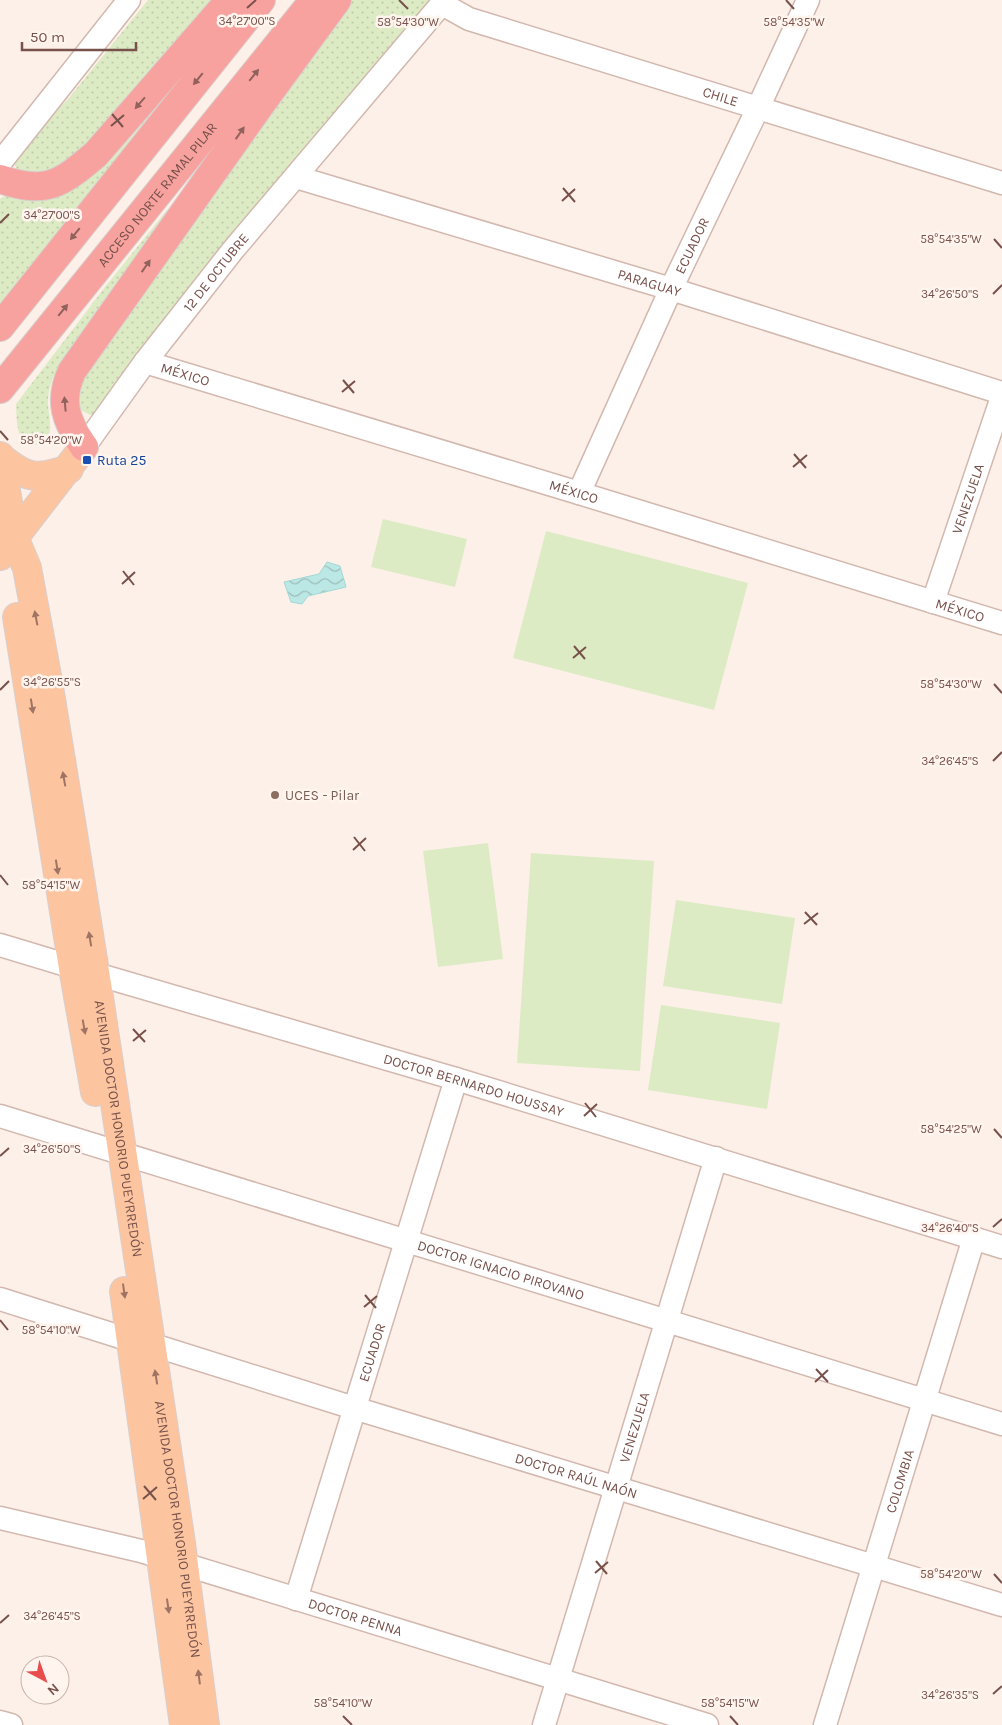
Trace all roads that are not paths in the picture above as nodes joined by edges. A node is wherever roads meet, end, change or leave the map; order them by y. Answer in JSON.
{"nodes":[{"id":1,"x":129,"y":0,"type":"edge"},
{"id":2,"x":230,"y":0,"type":"edge"},
{"id":3,"x":261,"y":0,"type":"edge"},
{"id":4,"x":314,"y":0,"type":"edge"},
{"id":5,"x":337,"y":0,"type":"edge"},
{"id":6,"x":808,"y":0,"type":"edge"},
{"id":7,"x":444,"y":2,"type":"edge"},
{"id":8,"x":758,"y":108,"type":"junction"},
{"id":9,"x":0,"y":163,"type":"edge"},
{"id":10,"x":296,"y":177,"type":"junction"},
{"id":11,"x":0,"y":179,"type":"edge"},
{"id":12,"x":1002,"y":183,"type":"edge"},
{"id":13,"x":671,"y":289,"type":"junction"},
{"id":14,"x":0,"y":327,"type":"edge"},
{"id":15,"x":145,"y":362,"type":"junction"},
{"id":16,"x":0,"y":388,"type":"edge"},
{"id":17,"x":1002,"y":395,"type":"edge"},
{"id":18,"x":0,"y":456,"type":"edge"},
{"id":19,"x":77,"y":458,"type":"junction"},
{"id":20,"x":580,"y":493,"type":"junction"},
{"id":21,"x":7,"y":546,"type":"edge"},
{"id":22,"x":933,"y":602,"type":"junction"},
{"id":23,"x":1002,"y":623,"type":"edge"},
{"id":24,"x":0,"y":945,"type":"edge"},
{"id":25,"x":84,"y":971,"type":"junction"},
{"id":26,"x":456,"y":1079,"type":"junction"},
{"id":27,"x":0,"y":1116,"type":"edge"},
{"id":28,"x":114,"y":1151,"type":"junction"},
{"id":29,"x":716,"y":1158,"type":"junction"},
{"id":30,"x":974,"y":1238,"type":"junction"},
{"id":31,"x":406,"y":1240,"type":"junction"},
{"id":32,"x":1002,"y":1246,"type":"edge"},
{"id":33,"x":0,"y":1299,"type":"edge"},
{"id":34,"x":666,"y":1321,"type":"junction"},
{"id":35,"x":140,"y":1342,"type":"junction"},
{"id":36,"x":925,"y":1400,"type":"junction"},
{"id":37,"x":354,"y":1408,"type":"junction"},
{"id":38,"x":1002,"y":1424,"type":"edge"},
{"id":39,"x":616,"y":1488,"type":"junction"},
{"id":40,"x":0,"y":1518,"type":"edge"},
{"id":41,"x":172,"y":1560,"type":"junction"},
{"id":42,"x":874,"y":1566,"type":"junction"},
{"id":43,"x":296,"y":1599,"type":"junction"},
{"id":44,"x":1002,"y":1605,"type":"edge"},
{"id":45,"x":559,"y":1679,"type":"junction"},
{"id":46,"x":0,"y":1722,"type":"edge"},
{"id":47,"x":10,"y":1725,"type":"edge"},
{"id":48,"x":184,"y":1725,"type":"edge"},
{"id":49,"x":205,"y":1725,"type":"edge"},
{"id":50,"x":544,"y":1725,"type":"edge"},
{"id":51,"x":707,"y":1725,"type":"edge"},
{"id":52,"x":825,"y":1725,"type":"edge"}],
"edges":[{"from":1,"to":9,"type":"street"},
{"from":2,"to":11,"type":"highway","one_way":true},
{"from":3,"to":14,"type":"highway","one_way":true},
{"from":16,"to":4,"type":"highway","name":"ACCESO NORTE RAMAL PILAR","one_way":true},
{"from":19,"to":5,"type":"highway","one_way":true},
{"from":6,"to":8,"type":"street","name":"ECUADOR"},
{"from":7,"to":8,"type":"street","name":"CHILE"},
{"from":7,"to":10,"type":"street","name":"12 DE OCTUBRE"},
{"from":8,"to":12,"type":"street","name":"CHILE"},
{"from":8,"to":13,"type":"street","name":"ECUADOR"},
{"from":10,"to":13,"type":"street","name":"PARAGUAY"},
{"from":10,"to":15,"type":"street","name":"12 DE OCTUBRE"},
{"from":13,"to":17,"type":"street","name":"PARAGUAY"},
{"from":13,"to":20,"type":"street","name":"ECUADOR"},
{"from":15,"to":19,"type":"street","name":"12 DE OCTUBRE"},
{"from":15,"to":20,"type":"street","name":"MÉXICO"},
{"from":17,"to":22,"type":"street","name":"VENEZUELA"},
{"from":18,"to":19,"type":"main road"},
{"from":18,"to":21,"type":"main road","name":"AVENIDA DOCTOR HONORIO PUEYRREDÓN"},
{"from":19,"to":21,"type":"main road","name":"12 DE OCTUBRE"},
{"from":20,"to":22,"type":"street","name":"MÉXICO"},
{"from":21,"to":25,"type":"main road","name":"AVENIDA DOCTOR HONORIO PUEYRREDÓN"},
{"from":22,"to":23,"type":"street","name":"MÉXICO"},
{"from":24,"to":25,"type":"street","name":"DOCTOR BERNARDO HOUSSAY"},
{"from":25,"to":26,"type":"street","name":"DOCTOR BERNARDO HOUSSAY"},
{"from":25,"to":28,"type":"main road","name":"AVENIDA DOCTOR HONORIO PUEYRREDÓN"},
{"from":26,"to":29,"type":"street","name":"DOCTOR BERNARDO HOUSSAY"},
{"from":26,"to":31,"type":"street","name":"ECUADOR"},
{"from":27,"to":28,"type":"street","name":"DOCTOR IGNACIO PIROVANO"},
{"from":28,"to":31,"type":"street","name":"DOCTOR IGNACIO PIROVANO"},
{"from":28,"to":35,"type":"main road","name":"AVENIDA DOCTOR HONORIO PUEYRREDÓN"},
{"from":29,"to":30,"type":"street","name":"DOCTOR BERNARDO HOUSSAY"},
{"from":29,"to":34,"type":"street","name":"VENEZUELA"},
{"from":30,"to":32,"type":"street","name":"DOCTOR BERNARDO HOUSSAY"},
{"from":30,"to":36,"type":"street","name":"COLOMBIA"},
{"from":31,"to":34,"type":"street","name":"DOCTOR IGNACIO PIROVANO"},
{"from":31,"to":37,"type":"street","name":"ECUADOR"},
{"from":33,"to":35,"type":"street","name":"DOCTOR RAÚL NAÓN"},
{"from":34,"to":36,"type":"street","name":"DOCTOR IGNACIO PIROVANO"},
{"from":34,"to":39,"type":"street","name":"VENEZUELA"},
{"from":35,"to":37,"type":"street","name":"DOCTOR RAÚL NAÓN"},
{"from":35,"to":41,"type":"main road","name":"AVENIDA DOCTOR HONORIO PUEYRREDÓN"},
{"from":36,"to":38,"type":"street","name":"DOCTOR IGNACIO PIROVANO"},
{"from":36,"to":42,"type":"street","name":"COLOMBIA"},
{"from":37,"to":39,"type":"street","name":"DOCTOR RAÚL NAÓN"},
{"from":37,"to":43,"type":"street","name":"ECUADOR"},
{"from":39,"to":42,"type":"street","name":"DOCTOR RAÚL NAÓN"},
{"from":39,"to":45,"type":"street","name":"VENEZUELA"},
{"from":40,"to":41,"type":"street","name":"DOCTOR PENNA"},
{"from":41,"to":43,"type":"street","name":"DOCTOR PENNA"},
{"from":41,"to":48,"type":"main road","name":"AVENIDA DOCTOR HONORIO PUEYRREDÓN","one_way":true},
{"from":49,"to":41,"type":"main road","name":"AVENIDA DOCTOR HONORIO PUEYRREDÓN","one_way":true},
{"from":42,"to":44,"type":"street","name":"DOCTOR RAÚL NAÓN"},
{"from":42,"to":52,"type":"street","name":"COLOMBIA"},
{"from":43,"to":45,"type":"street","name":"DOCTOR PENNA"},
{"from":45,"to":50,"type":"street","name":"VENEZUELA"},
{"from":45,"to":51,"type":"street","name":"DOCTOR PENNA"},
{"from":46,"to":47,"type":"street"}]}
